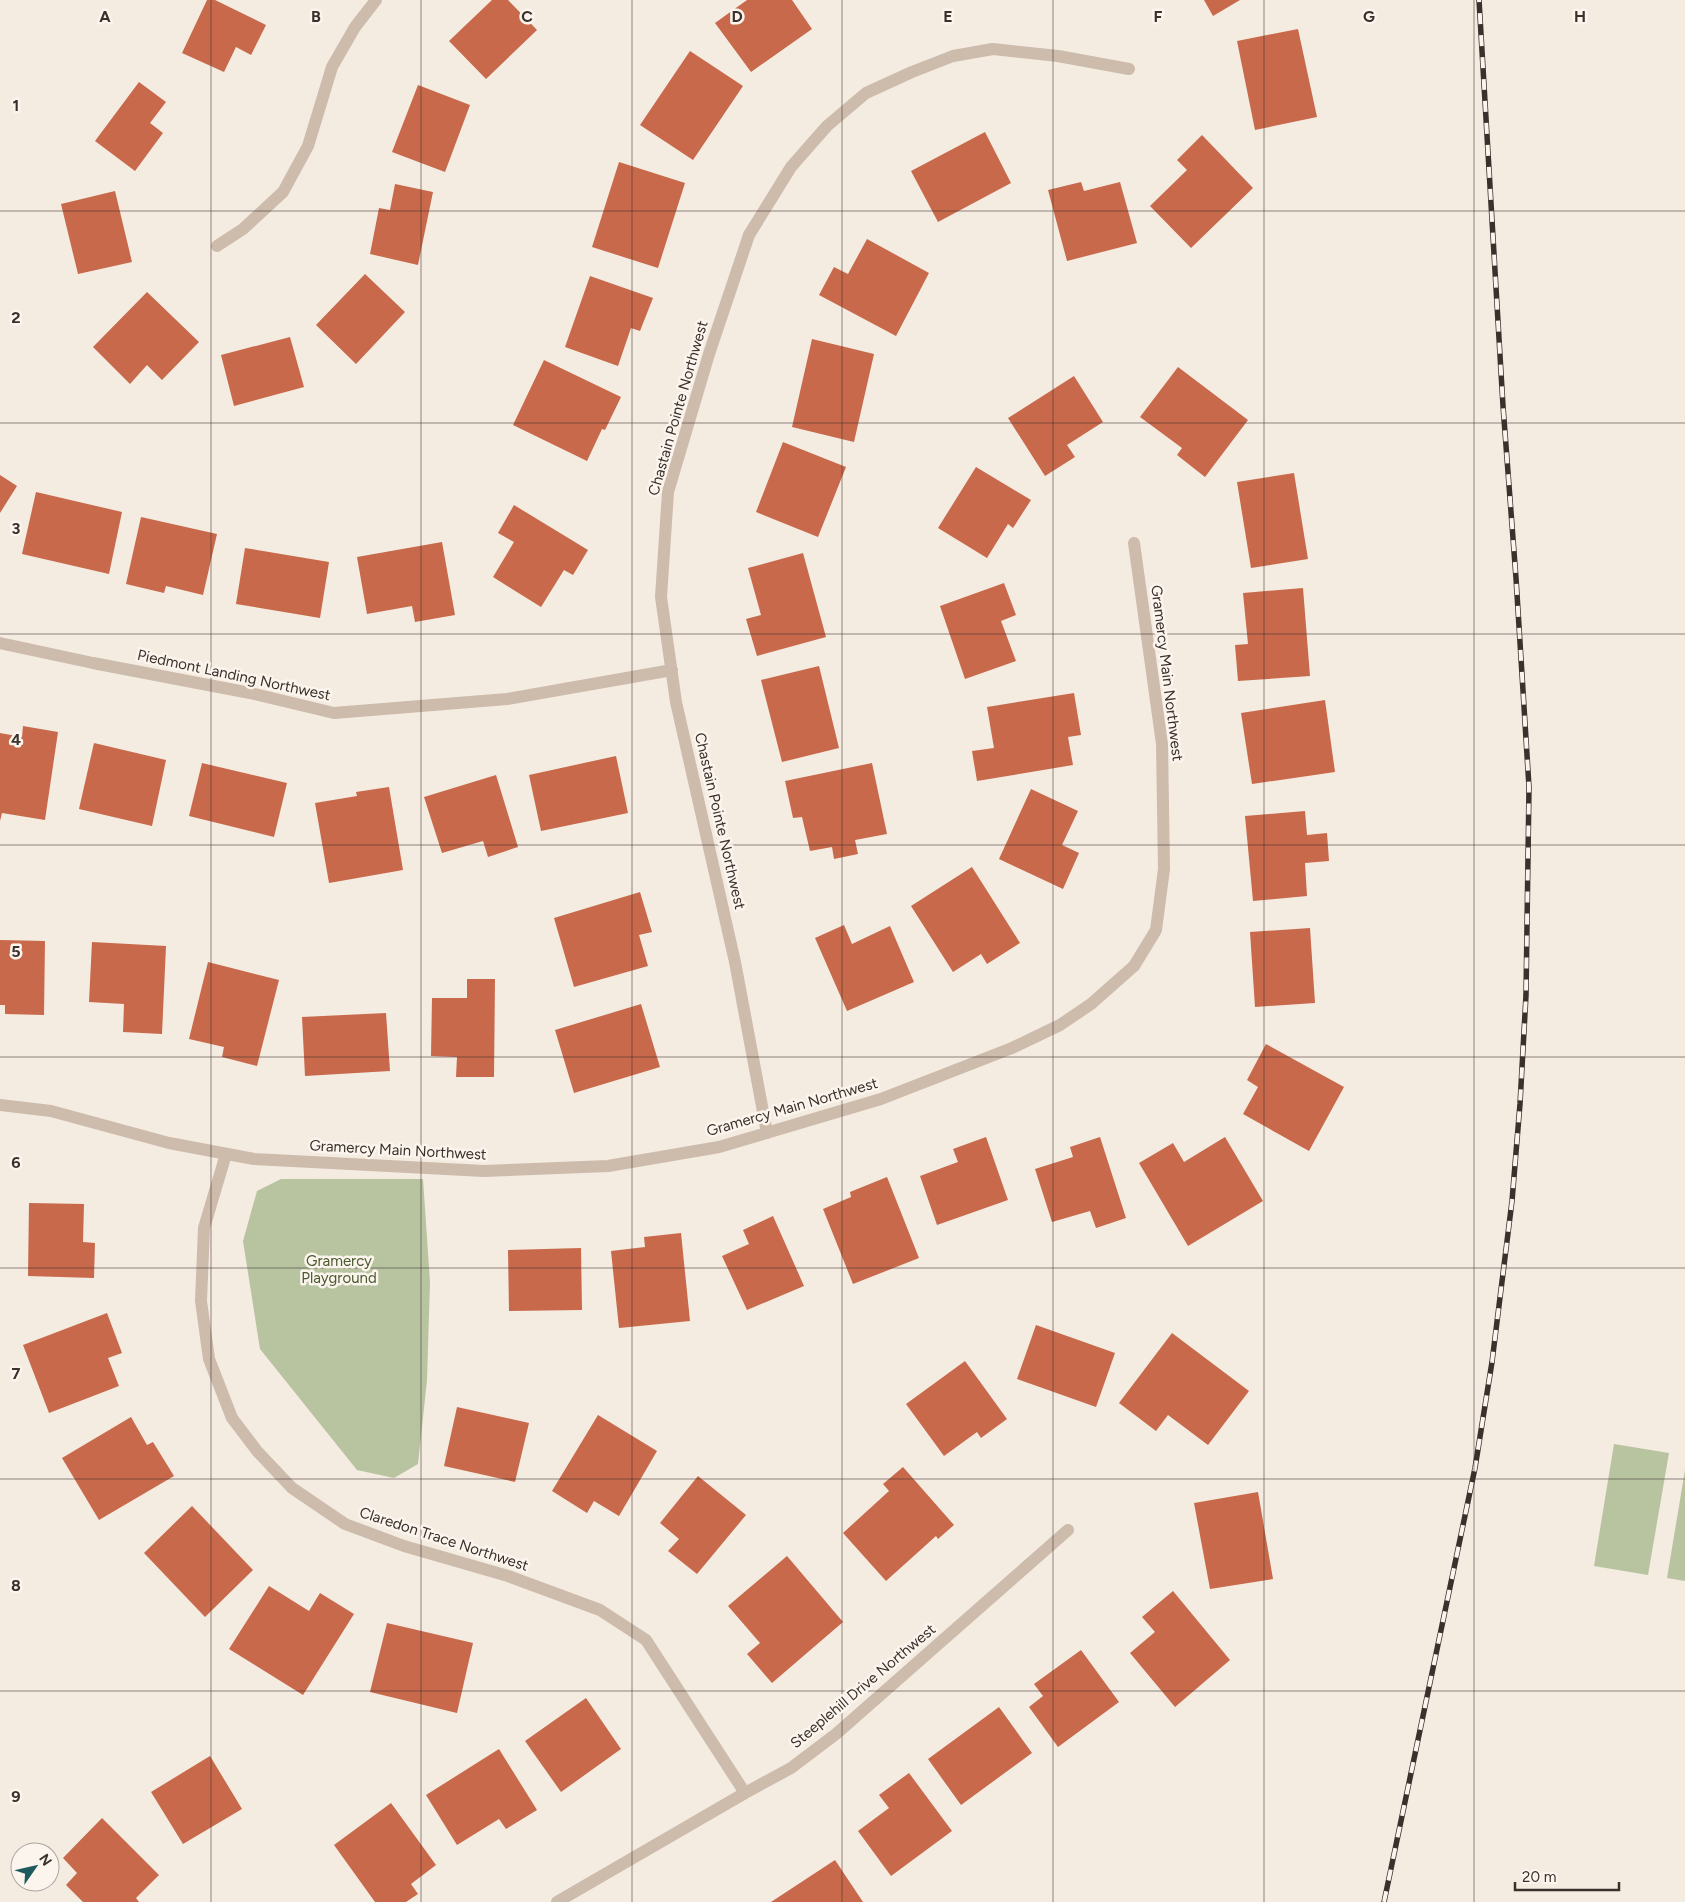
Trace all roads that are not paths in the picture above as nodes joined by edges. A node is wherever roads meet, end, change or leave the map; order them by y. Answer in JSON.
{"nodes":[{"id":1,"x":376,"y":0,"type":"edge"},
{"id":2,"x":1129,"y":69,"type":"dead end"},
{"id":3,"x":217,"y":246,"type":"dead end"},
{"id":4,"x":1134,"y":543,"type":"dead end"},
{"id":5,"x":0,"y":643,"type":"edge"},
{"id":6,"x":672,"y":670,"type":"junction"},
{"id":7,"x":0,"y":1105,"type":"edge"},
{"id":8,"x":767,"y":1133,"type":"junction"},
{"id":9,"x":226,"y":1154,"type":"junction"},
{"id":10,"x":1068,"y":1530,"type":"dead end"},
{"id":11,"x":745,"y":1793,"type":"junction"},
{"id":12,"x":557,"y":1902,"type":"edge"}],
"edges":[{"from":1,"to":3,"type":"street"},
{"from":2,"to":6,"type":"street","name":"Chastain Pointe Northwest"},
{"from":4,"to":8,"type":"street","name":"Gramercy Main Northwest"},
{"from":5,"to":6,"type":"street","name":"Piedmont Landing Northwest"},
{"from":6,"to":8,"type":"street","name":"Chastain Pointe Northwest"},
{"from":7,"to":9,"type":"street","name":"Gramercy Main Northwest"},
{"from":8,"to":9,"type":"street","name":"Gramercy Main Northwest"},
{"from":9,"to":11,"type":"street","name":"Claredon Trace Northwest"},
{"from":10,"to":11,"type":"street","name":"Steeplehill Drive Northwest"},
{"from":11,"to":12,"type":"street","name":"Steeplehill Drive Northwest"}]}
